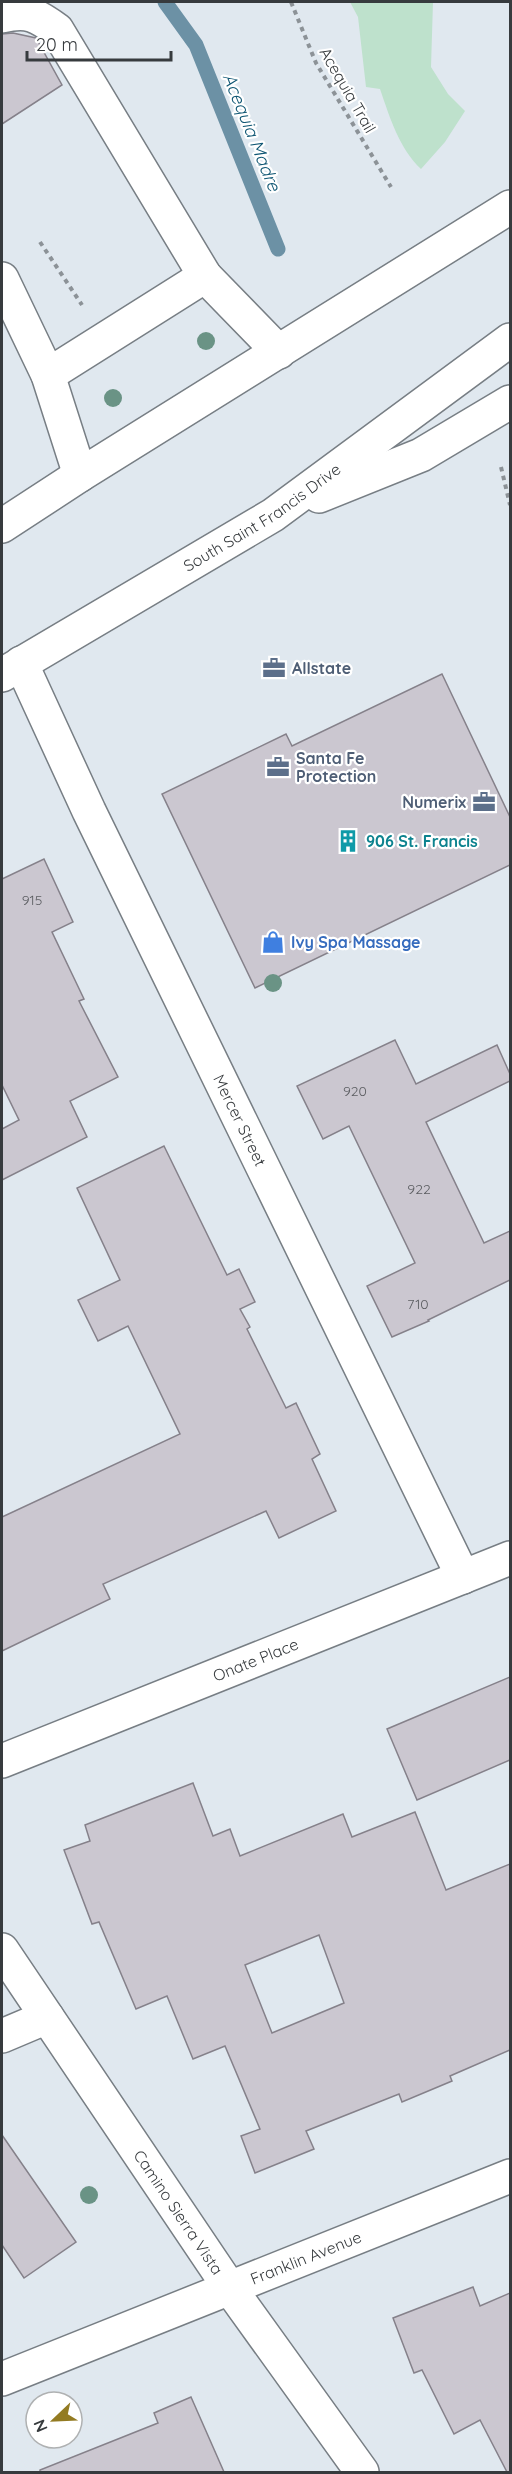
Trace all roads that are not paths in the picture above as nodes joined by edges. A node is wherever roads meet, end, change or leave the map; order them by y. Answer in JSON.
{"nodes":[{"id":1,"x":2,"y":16,"type":"edge"},
{"id":2,"x":510,"y":207,"type":"edge"},
{"id":3,"x":205,"y":276,"type":"junction"},
{"id":4,"x":2,"y":279,"type":"edge"},
{"id":5,"x":510,"y":340,"type":"edge"},
{"id":6,"x":279,"y":352,"type":"junction"},
{"id":7,"x":48,"y":375,"type":"junction"},
{"id":8,"x":510,"y":402,"type":"edge"},
{"id":9,"x":80,"y":475,"type":"junction"},
{"id":10,"x":273,"y":515,"type":"junction"},
{"id":11,"x":2,"y":526,"type":"edge"},
{"id":12,"x":11,"y":669,"type":"edge"},
{"id":13,"x":510,"y":1558,"type":"edge"},
{"id":14,"x":463,"y":1577,"type":"junction"},
{"id":15,"x":2,"y":1761,"type":"edge"},
{"id":16,"x":2,"y":1950,"type":"edge"},
{"id":17,"x":47,"y":2018,"type":"junction"},
{"id":18,"x":2,"y":2036,"type":"edge"},
{"id":19,"x":510,"y":2176,"type":"edge"},
{"id":20,"x":229,"y":2287,"type":"junction"},
{"id":21,"x":2,"y":2379,"type":"edge"},
{"id":22,"x":362,"y":2472,"type":"edge"}],
"edges":[{"from":1,"to":3,"type":"main road"},
{"from":2,"to":6,"type":"main road"},
{"from":3,"to":6,"type":"main road"},
{"from":3,"to":7,"type":"main road"},
{"from":4,"to":7,"type":"main road"},
{"from":5,"to":10,"type":"main road","name":"South Saint Francis Drive"},
{"from":6,"to":9,"type":"main road"},
{"from":7,"to":9,"type":"main road"},
{"from":8,"to":10,"type":"main road"},
{"from":9,"to":11,"type":"main road"},
{"from":10,"to":12,"type":"main road","name":"South Saint Francis Drive"},
{"from":12,"to":14,"type":"main road","name":"Mercer Street"},
{"from":13,"to":14,"type":"main road","name":"Onate Place"},
{"from":14,"to":15,"type":"main road","name":"Onate Place"},
{"from":16,"to":17,"type":"main road","name":"Camino Sierra Vista"},
{"from":17,"to":18,"type":"main road"},
{"from":17,"to":20,"type":"main road","name":"Camino Sierra Vista"},
{"from":19,"to":20,"type":"main road","name":"Franklin Avenue"},
{"from":20,"to":21,"type":"main road","name":"Franklin Avenue"},
{"from":20,"to":22,"type":"main road","name":"Camino Sierra Vista"}]}
